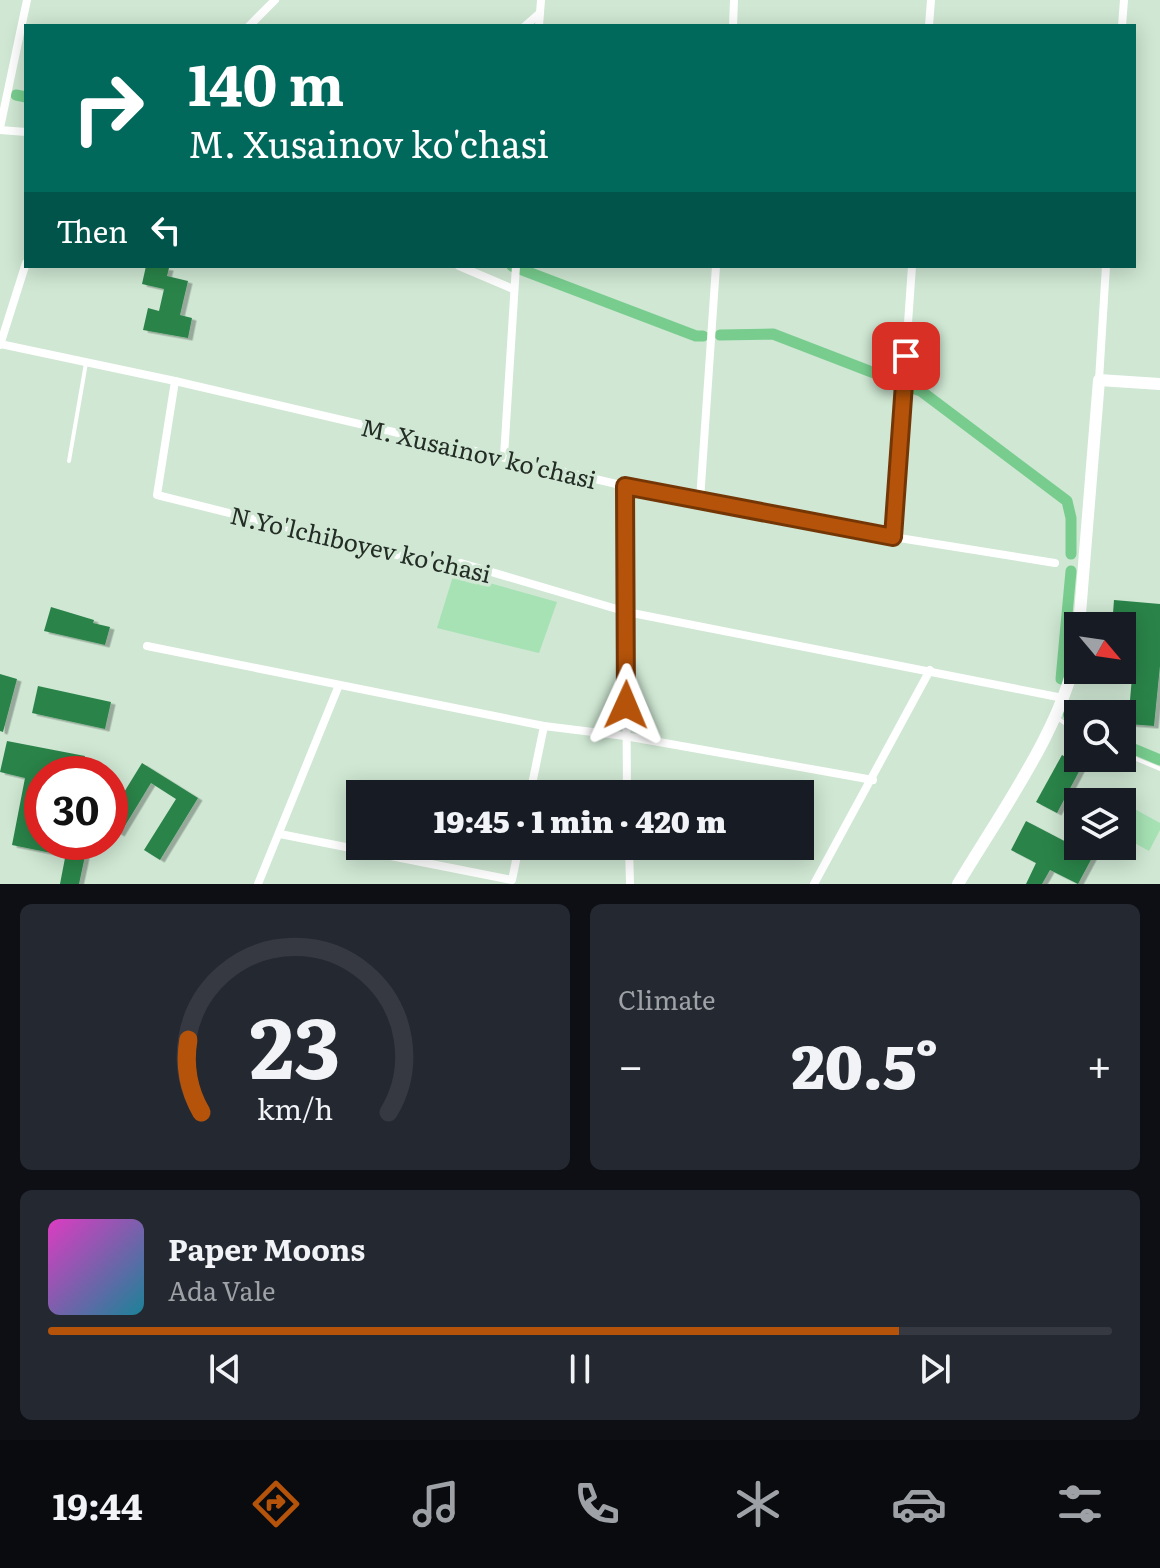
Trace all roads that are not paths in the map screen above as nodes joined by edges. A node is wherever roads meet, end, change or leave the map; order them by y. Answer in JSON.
{"nodes":[{"id":1,"x":27,"y":0,"type":"edge"},
{"id":2,"x":275,"y":0,"type":"edge"},
{"id":3,"x":541,"y":0,"type":"edge"},
{"id":4,"x":734,"y":0,"type":"edge"},
{"id":5,"x":931,"y":0,"type":"edge"},
{"id":6,"x":1124,"y":0,"type":"edge"},
{"id":7,"x":540,"y":12,"type":"junction"},
{"id":8,"x":251,"y":24,"type":"edge"},
{"id":9,"x":527,"y":24,"type":"edge"},
{"id":10,"x":539,"y":24,"type":"edge"},
{"id":11,"x":733,"y":24,"type":"edge"},
{"id":12,"x":929,"y":24,"type":"edge"},
{"id":13,"x":1122,"y":24,"type":"edge"},
{"id":14,"x":0,"y":129,"type":"edge"},
{"id":15,"x":24,"y":132,"type":"edge"},
{"id":16,"x":24,"y":268,"type":"edge"},
{"id":17,"x":464,"y":268,"type":"edge"},
{"id":18,"x":516,"y":268,"type":"edge"},
{"id":19,"x":716,"y":268,"type":"edge"},
{"id":20,"x":912,"y":268,"type":"edge"},
{"id":21,"x":1106,"y":268,"type":"edge"},
{"id":22,"x":513,"y":288,"type":"junction"},
{"id":23,"x":0,"y":345,"type":"edge"},
{"id":24,"x":86,"y":363,"type":"junction"},
{"id":25,"x":1099,"y":380,"type":"junction"},
{"id":26,"x":175,"y":381,"type":"junction"},
{"id":27,"x":1160,"y":384,"type":"edge"},
{"id":28,"x":504,"y":456,"type":"junction"},
{"id":29,"x":69,"y":461,"type":"dead end"},
{"id":30,"x":625,"y":486,"type":"junction"},
{"id":31,"x":700,"y":500,"type":"junction"},
{"id":32,"x":893,"y":537,"type":"junction"},
{"id":33,"x":1055,"y":563,"type":"dead end"},
{"id":34,"x":627,"y":612,"type":"junction"},
{"id":35,"x":1080,"y":612,"type":"edge"},
{"id":36,"x":147,"y":646,"type":"dead end"},
{"id":37,"x":930,"y":670,"type":"junction"},
{"id":38,"x":1068,"y":684,"type":"edge"},
{"id":39,"x":339,"y":685,"type":"junction"},
{"id":40,"x":1063,"y":698,"type":"junction"},
{"id":41,"x":1054,"y":716,"type":"junction"},
{"id":42,"x":1064,"y":723,"type":"edge"},
{"id":43,"x":544,"y":726,"type":"junction"},
{"id":44,"x":625,"y":736,"type":"junction"},
{"id":45,"x":1136,"y":759,"type":"edge"},
{"id":46,"x":1160,"y":769,"type":"edge"},
{"id":47,"x":533,"y":780,"type":"edge"},
{"id":48,"x":627,"y":780,"type":"edge"},
{"id":49,"x":873,"y":780,"type":"junction"},
{"id":50,"x":280,"y":834,"type":"junction"},
{"id":51,"x":346,"y":847,"type":"edge"},
{"id":52,"x":411,"y":860,"type":"edge"},
{"id":53,"x":516,"y":860,"type":"edge"},
{"id":54,"x":629,"y":860,"type":"edge"},
{"id":55,"x":258,"y":884,"type":"edge"},
{"id":56,"x":630,"y":884,"type":"edge"},
{"id":57,"x":814,"y":884,"type":"edge"},
{"id":58,"x":958,"y":884,"type":"edge"}],
"edges":[{"from":1,"to":14,"type":"street"},
{"from":2,"to":8,"type":"street"},
{"from":3,"to":7,"type":"street"},
{"from":4,"to":11,"type":"street"},
{"from":5,"to":12,"type":"street"},
{"from":6,"to":13,"type":"street"},
{"from":7,"to":9,"type":"street"},
{"from":7,"to":10,"type":"street"},
{"from":14,"to":15,"type":"street"},
{"from":16,"to":23,"type":"street","name":"M. Xusainov ko'chasi"},
{"from":17,"to":22,"type":"street"},
{"from":18,"to":22,"type":"street"},
{"from":19,"to":31,"type":"street"},
{"from":20,"to":32,"type":"street"},
{"from":21,"to":25,"type":"street"},
{"from":22,"to":28,"type":"street"},
{"from":23,"to":24,"type":"street","name":"M. Xusainov ko'chasi"},
{"from":24,"to":26,"type":"street","name":"M. Xusainov ko'chasi"},
{"from":24,"to":29,"type":"lane"},
{"from":25,"to":27,"type":"main road"},
{"from":25,"to":35,"type":"main road"},
{"from":26,"to":28,"type":"street","name":"M. Xusainov ko'chasi"},
{"from":26,"to":34,"type":"street","name":"N.Yo'lchiboyev ko'chasi"},
{"from":28,"to":30,"type":"street","name":"M. Xusainov ko'chasi"},
{"from":30,"to":31,"type":"street","name":"M. Xusainov ko'chasi"},
{"from":30,"to":34,"type":"street"},
{"from":31,"to":32,"type":"street","name":"M. Xusainov ko'chasi"},
{"from":32,"to":33,"type":"street","name":"M. Xusainov ko'chasi"},
{"from":34,"to":37,"type":"street"},
{"from":34,"to":44,"type":"street"},
{"from":36,"to":39,"type":"street"},
{"from":37,"to":40,"type":"street"},
{"from":37,"to":49,"type":"street"},
{"from":38,"to":40,"type":"main road"},
{"from":39,"to":43,"type":"street"},
{"from":39,"to":50,"type":"street"},
{"from":40,"to":41,"type":"main road"},
{"from":41,"to":42,"type":"lane"},
{"from":41,"to":58,"type":"main road"},
{"from":43,"to":44,"type":"street"},
{"from":43,"to":47,"type":"street"},
{"from":44,"to":48,"type":"street"},
{"from":44,"to":49,"type":"street"},
{"from":45,"to":46,"type":"lane"},
{"from":49,"to":57,"type":"street"},
{"from":50,"to":51,"type":"street"},
{"from":50,"to":55,"type":"street"},
{"from":52,"to":53,"type":"street"},
{"from":54,"to":56,"type":"street"}]}
